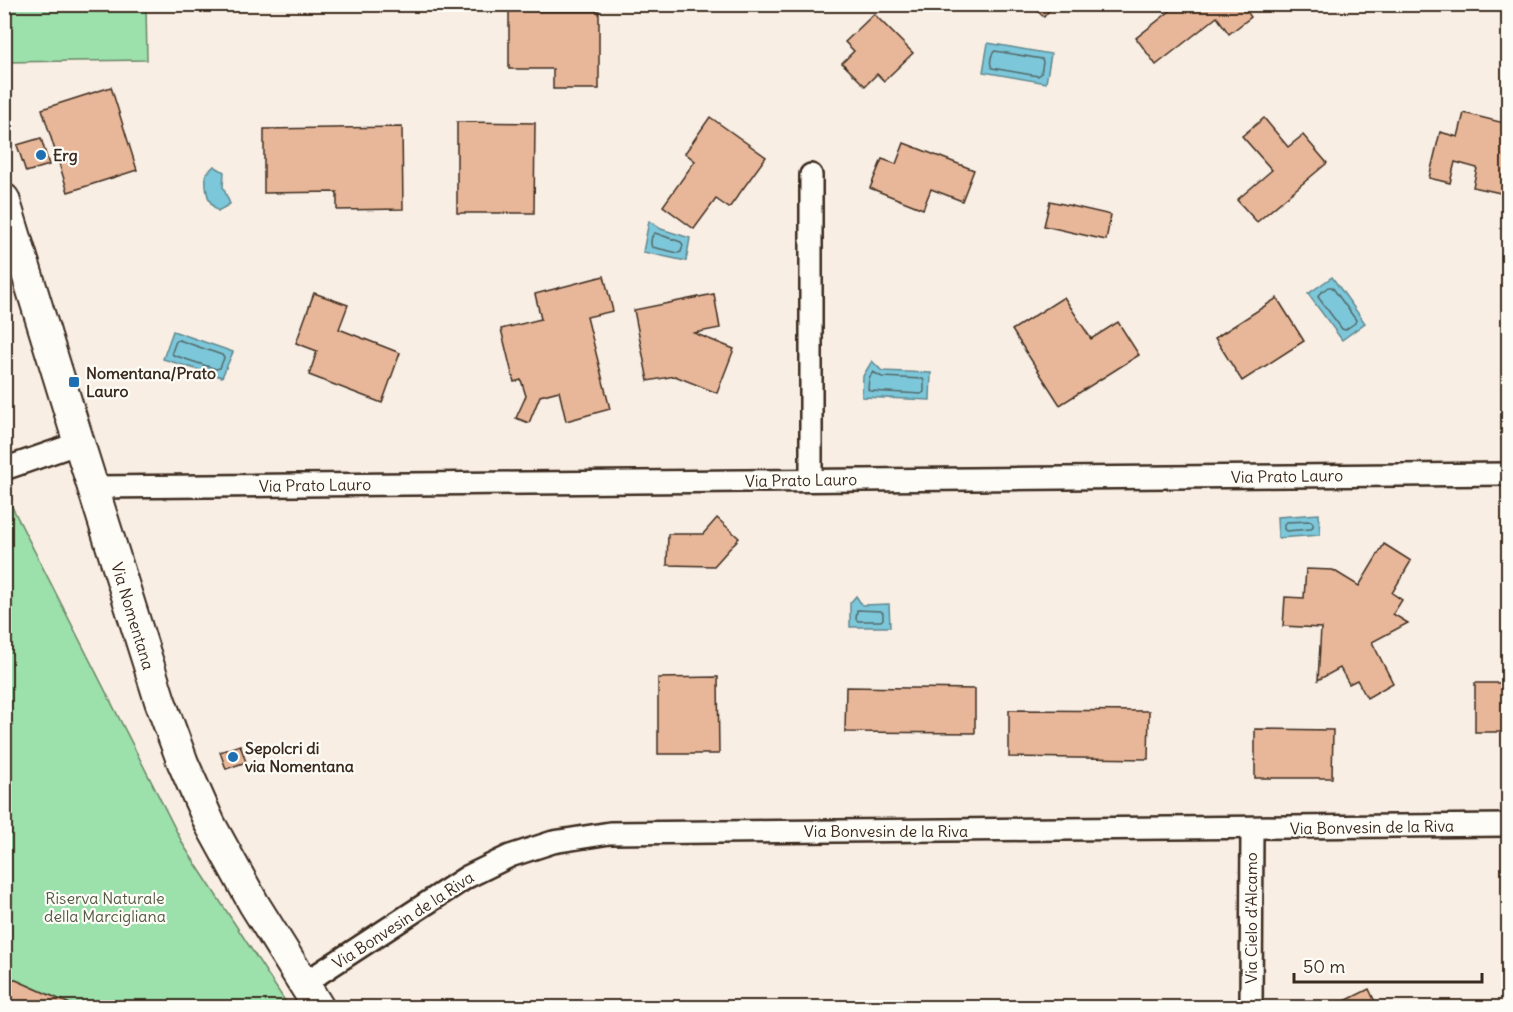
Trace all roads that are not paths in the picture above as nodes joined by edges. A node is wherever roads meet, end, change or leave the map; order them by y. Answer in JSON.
{"nodes":[{"id":1,"x":811,"y":175,"type":"dead end"},
{"id":2,"x":4,"y":199,"type":"edge"},
{"id":3,"x":79,"y":443,"type":"junction"},
{"id":4,"x":4,"y":469,"type":"edge"},
{"id":5,"x":1509,"y":474,"type":"edge"},
{"id":6,"x":810,"y":480,"type":"junction"},
{"id":7,"x":93,"y":487,"type":"junction"},
{"id":8,"x":1509,"y":825,"type":"edge"},
{"id":9,"x":1252,"y":828,"type":"junction"},
{"id":10,"x":311,"y":996,"type":"edge"},
{"id":11,"x":1251,"y":1008,"type":"edge"}],
"edges":[{"from":1,"to":6,"type":"street"},
{"from":2,"to":3,"type":"main road","name":"Via Nomentana"},
{"from":3,"to":4,"type":"street"},
{"from":3,"to":7,"type":"main road","name":"Via Nomentana"},
{"from":5,"to":6,"type":"street","name":"Via Prato Lauro"},
{"from":6,"to":7,"type":"street","name":"Via Prato Lauro"},
{"from":7,"to":10,"type":"main road","name":"Via Nomentana"},
{"from":8,"to":9,"type":"street","name":"Via Bonvesin de la Riva"},
{"from":9,"to":10,"type":"street","name":"Via Bonvesin de la Riva"},
{"from":9,"to":11,"type":"street","name":"Via Cielo d'Alcamo"}]}
